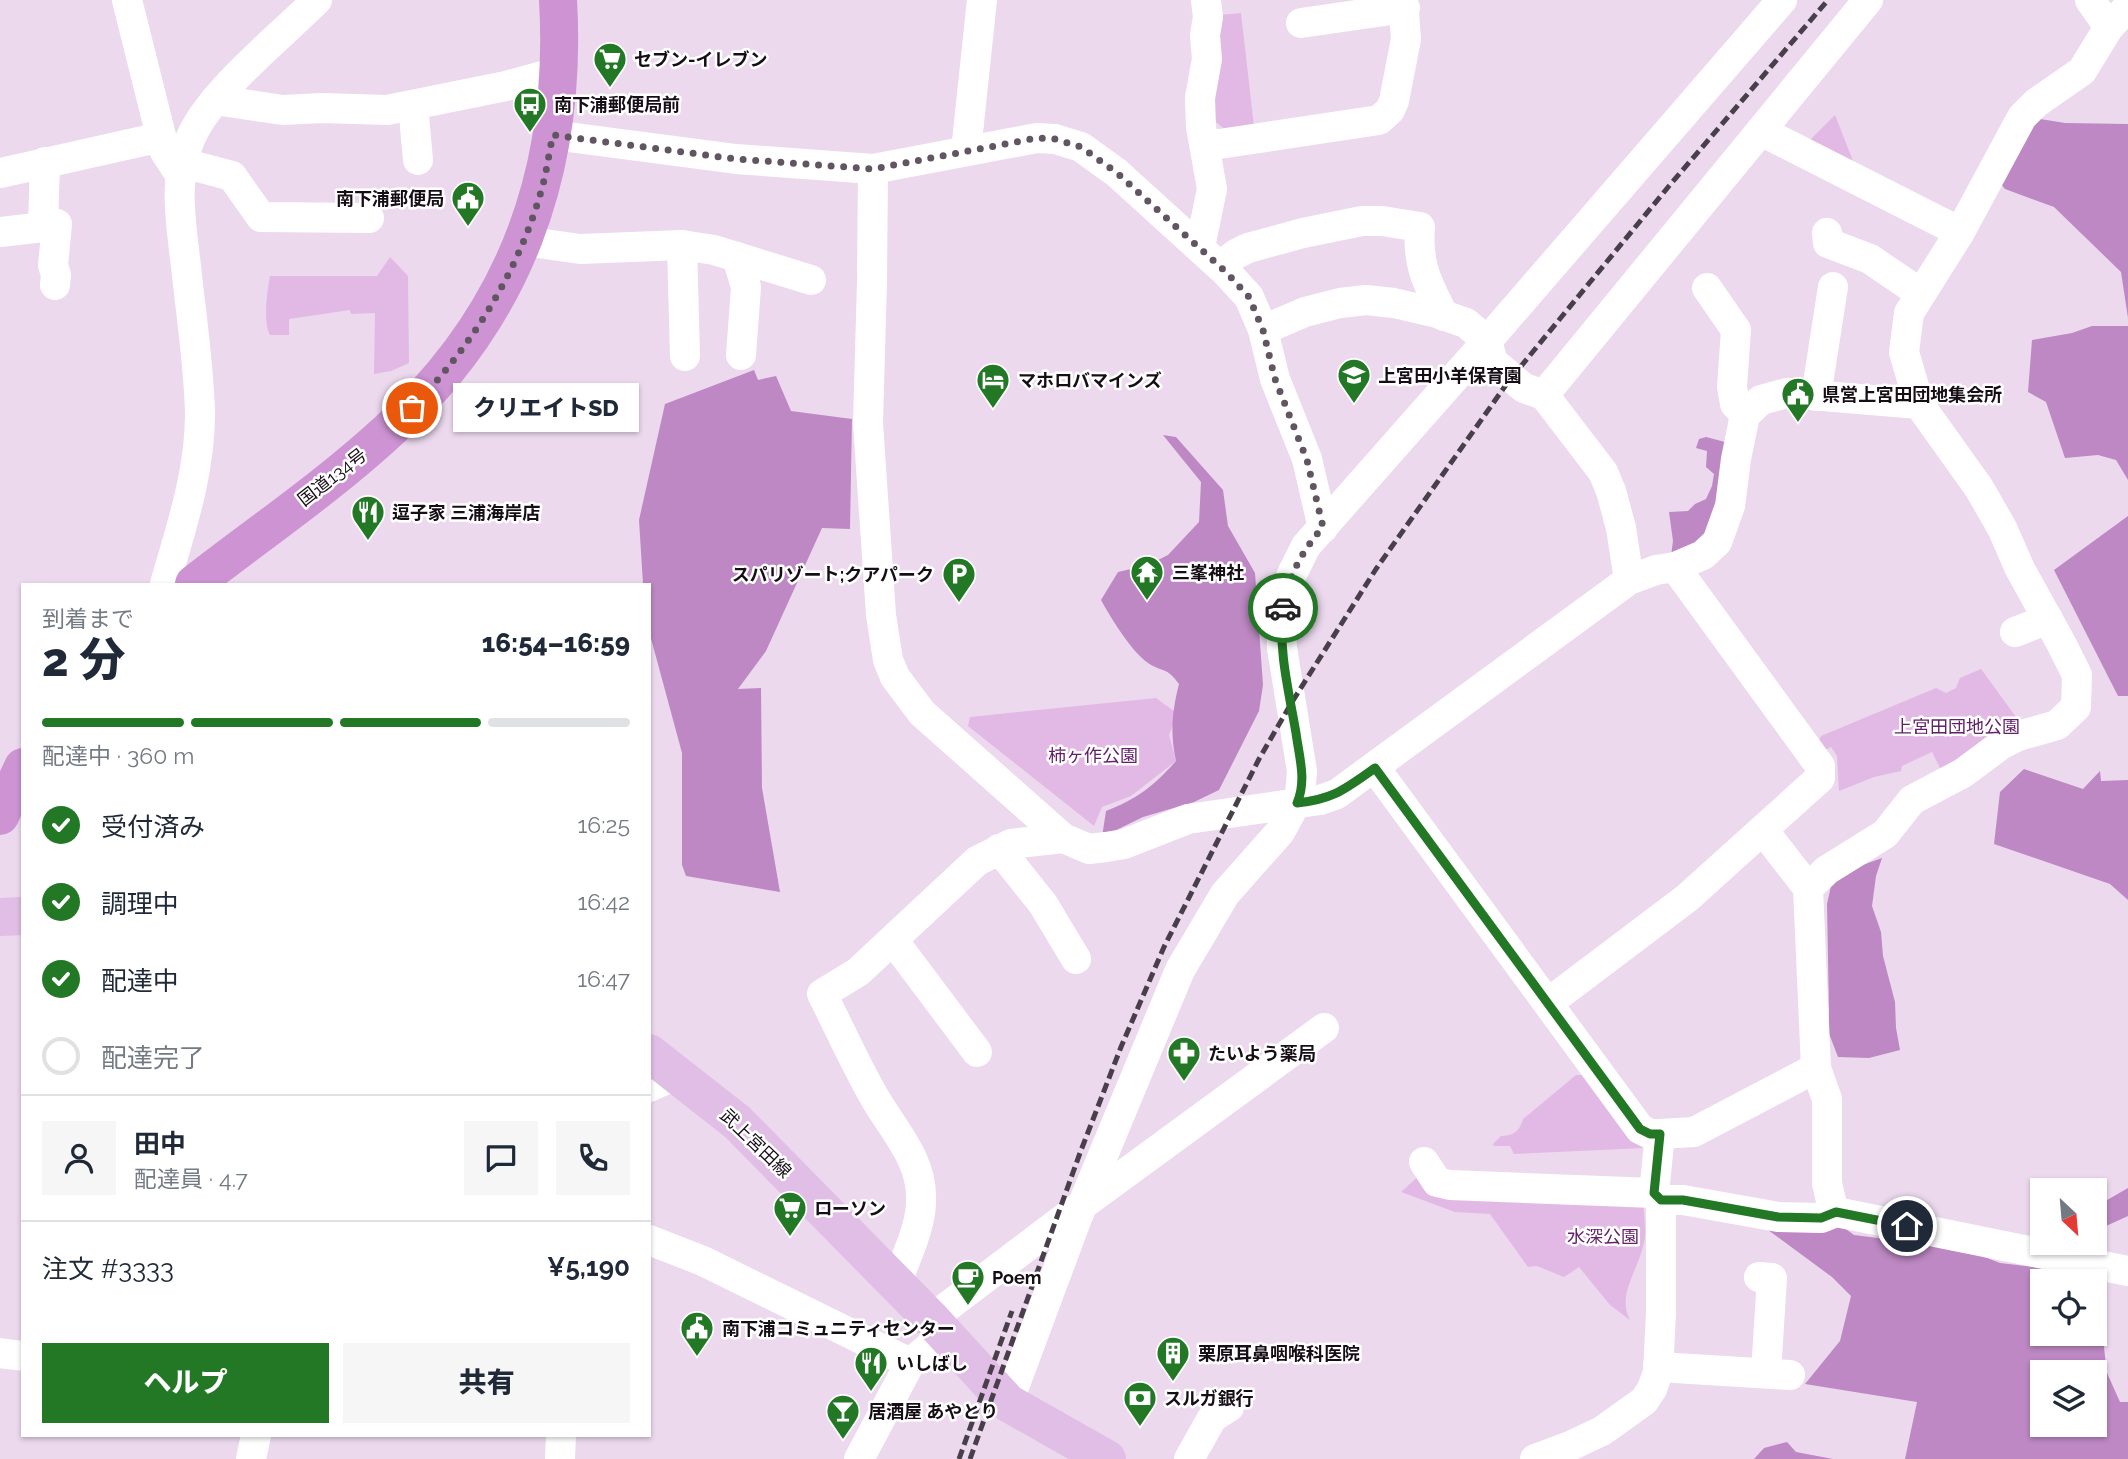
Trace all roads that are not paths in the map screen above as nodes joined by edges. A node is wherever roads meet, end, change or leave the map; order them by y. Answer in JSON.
{"nodes":[{"id":1,"x":127,"y":0,"type":"edge"},
{"id":2,"x":317,"y":0,"type":"edge"},
{"id":3,"x":558,"y":0,"type":"edge"},
{"id":4,"x":982,"y":0,"type":"edge"},
{"id":5,"x":1782,"y":0,"type":"edge"},
{"id":6,"x":1868,"y":0,"type":"edge"},
{"id":7,"x":2090,"y":0,"type":"edge"},
{"id":8,"x":1206,"y":1,"type":"edge"},
{"id":9,"x":1404,"y":4,"type":"edge"},
{"id":10,"x":2118,"y":17,"type":"edge"},
{"id":11,"x":1301,"y":24,"type":"dead end"},
{"id":12,"x":560,"y":71,"type":"junction"},
{"id":13,"x":215,"y":100,"type":"junction"},
{"id":14,"x":413,"y":105,"type":"junction"},
{"id":15,"x":1761,"y":131,"type":"junction"},
{"id":16,"x":553,"y":135,"type":"junction"},
{"id":17,"x":161,"y":136,"type":"junction"},
{"id":18,"x":1206,"y":146,"type":"junction"},
{"id":19,"x":966,"y":150,"type":"junction"},
{"id":20,"x":418,"y":160,"type":"dead end"},
{"id":21,"x":45,"y":162,"type":"junction"},
{"id":22,"x":182,"y":169,"type":"junction"},
{"id":23,"x":873,"y":169,"type":"junction"},
{"id":24,"x":0,"y":173,"type":"edge"},
{"id":25,"x":352,"y":212,"type":"dead end"},
{"id":26,"x":43,"y":227,"type":"junction"},
{"id":27,"x":0,"y":232,"type":"edge"},
{"id":28,"x":1960,"y":232,"type":"junction"},
{"id":29,"x":1827,"y":233,"type":"dead end"},
{"id":30,"x":524,"y":241,"type":"junction"},
{"id":31,"x":682,"y":245,"type":"junction"},
{"id":32,"x":737,"y":257,"type":"junction"},
{"id":33,"x":1210,"y":257,"type":"junction"},
{"id":34,"x":811,"y":280,"type":"dead end"},
{"id":35,"x":55,"y":285,"type":"dead end"},
{"id":36,"x":1833,"y":287,"type":"dead end"},
{"id":37,"x":1707,"y":288,"type":"dead end"},
{"id":38,"x":1920,"y":293,"type":"junction"},
{"id":39,"x":1444,"y":316,"type":"junction"},
{"id":40,"x":1263,"y":330,"type":"junction"},
{"id":41,"x":1488,"y":341,"type":"junction"},
{"id":42,"x":741,"y":355,"type":"dead end"},
{"id":43,"x":685,"y":356,"type":"dead end"},
{"id":44,"x":1544,"y":395,"type":"junction"},
{"id":45,"x":1816,"y":396,"type":"junction"},
{"id":46,"x":1919,"y":404,"type":"junction"},
{"id":47,"x":1745,"y":415,"type":"junction"},
{"id":48,"x":1323,"y":527,"type":"junction"},
{"id":49,"x":1675,"y":567,"type":"junction"},
{"id":50,"x":1629,"y":580,"type":"junction"},
{"id":51,"x":165,"y":583,"type":"edge"},
{"id":52,"x":195,"y":583,"type":"edge"},
{"id":53,"x":2048,"y":619,"type":"junction"},
{"id":54,"x":2015,"y":632,"type":"dead end"},
{"id":55,"x":1375,"y":768,"type":"junction"},
{"id":56,"x":21,"y":771,"type":"edge"},
{"id":57,"x":1297,"y":803,"type":"junction"},
{"id":58,"x":0,"y":816,"type":"edge"},
{"id":59,"x":1763,"y":830,"type":"junction"},
{"id":60,"x":1063,"y":838,"type":"junction"},
{"id":61,"x":999,"y":849,"type":"junction"},
{"id":62,"x":1808,"y":888,"type":"junction"},
{"id":63,"x":21,"y":916,"type":"edge"},
{"id":64,"x":0,"y":917,"type":"edge"},
{"id":65,"x":893,"y":940,"type":"junction"},
{"id":66,"x":1076,"y":958,"type":"dead end"},
{"id":67,"x":1548,"y":1003,"type":"junction"},
{"id":68,"x":1324,"y":1028,"type":"dead end"},
{"id":69,"x":977,"y":1052,"type":"dead end"},
{"id":70,"x":1815,"y":1068,"type":"junction"},
{"id":71,"x":658,"y":1072,"type":"edge"},
{"id":72,"x":1660,"y":1134,"type":"junction"},
{"id":73,"x":1424,"y":1162,"type":"dead end"},
{"id":74,"x":1658,"y":1196,"type":"junction"},
{"id":75,"x":1084,"y":1203,"type":"junction"},
{"id":76,"x":1836,"y":1212,"type":"junction"},
{"id":77,"x":651,"y":1241,"type":"edge"},
{"id":78,"x":2128,"y":1271,"type":"edge"},
{"id":79,"x":897,"y":1283,"type":"junction"},
{"id":80,"x":1772,"y":1291,"type":"dead end"},
{"id":81,"x":938,"y":1326,"type":"junction"},
{"id":82,"x":0,"y":1353,"type":"edge"},
{"id":83,"x":21,"y":1356,"type":"edge"},
{"id":84,"x":910,"y":1363,"type":"junction"},
{"id":85,"x":1658,"y":1367,"type":"junction"},
{"id":86,"x":1008,"y":1403,"type":"junction"},
{"id":87,"x":1229,"y":1407,"type":"dead end"},
{"id":88,"x":256,"y":1437,"type":"edge"},
{"id":89,"x":561,"y":1437,"type":"edge"},
{"id":90,"x":251,"y":1459,"type":"edge"},
{"id":91,"x":560,"y":1459,"type":"edge"},
{"id":92,"x":859,"y":1459,"type":"edge"},
{"id":93,"x":1107,"y":1459,"type":"edge"},
{"id":94,"x":1189,"y":1459,"type":"edge"},
{"id":95,"x":1535,"y":1459,"type":"edge"}],
"edges":[{"from":1,"to":17,"type":"street"},
{"from":2,"to":13,"type":"street"},
{"from":3,"to":12,"type":"highway","name":"国道134号"},
{"from":4,"to":19,"type":"street"},
{"from":5,"to":41,"type":"street"},
{"from":6,"to":15,"type":"street"},
{"from":7,"to":10,"type":"street"},
{"from":8,"to":18,"type":"street"},
{"from":9,"to":11,"type":"street"},
{"from":9,"to":18,"type":"street"},
{"from":10,"to":28,"type":"street"},
{"from":12,"to":14,"type":"street"},
{"from":12,"to":16,"type":"highway","name":"国道134号"},
{"from":13,"to":14,"type":"street"},
{"from":13,"to":22,"type":"street"},
{"from":14,"to":20,"type":"street"},
{"from":15,"to":28,"type":"street"},
{"from":15,"to":44,"type":"street"},
{"from":16,"to":23,"type":"street"},
{"from":16,"to":30,"type":"highway","name":"国道134号"},
{"from":17,"to":21,"type":"street"},
{"from":17,"to":22,"type":"street"},
{"from":18,"to":33,"type":"street"},
{"from":19,"to":23,"type":"street"},
{"from":19,"to":33,"type":"street"},
{"from":21,"to":24,"type":"street"},
{"from":21,"to":26,"type":"street"},
{"from":22,"to":25,"type":"street"},
{"from":22,"to":51,"type":"street"},
{"from":23,"to":60,"type":"street"},
{"from":26,"to":27,"type":"street"},
{"from":26,"to":35,"type":"street"},
{"from":28,"to":38,"type":"street"},
{"from":29,"to":38,"type":"street"},
{"from":30,"to":31,"type":"street"},
{"from":30,"to":52,"type":"highway","name":"国道134号"},
{"from":31,"to":32,"type":"street"},
{"from":31,"to":43,"type":"street"},
{"from":32,"to":34,"type":"street"},
{"from":32,"to":42,"type":"street"},
{"from":33,"to":39,"type":"street"},
{"from":33,"to":40,"type":"street"},
{"from":36,"to":45,"type":"street"},
{"from":37,"to":47,"type":"street"},
{"from":38,"to":46,"type":"street"},
{"from":39,"to":40,"type":"street"},
{"from":39,"to":41,"type":"street"},
{"from":40,"to":48,"type":"street"},
{"from":41,"to":44,"type":"street"},
{"from":41,"to":48,"type":"street"},
{"from":44,"to":50,"type":"street"},
{"from":45,"to":46,"type":"street"},
{"from":45,"to":47,"type":"street"},
{"from":46,"to":53,"type":"street"},
{"from":47,"to":49,"type":"street"},
{"from":48,"to":57,"type":"street"},
{"from":49,"to":50,"type":"street"},
{"from":49,"to":59,"type":"street"},
{"from":50,"to":55,"type":"street"},
{"from":53,"to":54,"type":"street"},
{"from":53,"to":62,"type":"street"},
{"from":55,"to":57,"type":"street"},
{"from":55,"to":67,"type":"street"},
{"from":56,"to":58,"type":"highway"},
{"from":57,"to":60,"type":"street"},
{"from":57,"to":75,"type":"street"},
{"from":59,"to":62,"type":"street"},
{"from":59,"to":67,"type":"street"},
{"from":60,"to":61,"type":"street"},
{"from":61,"to":65,"type":"street"},
{"from":61,"to":66,"type":"street"},
{"from":62,"to":70,"type":"street"},
{"from":63,"to":64,"type":"main road"},
{"from":65,"to":69,"type":"street"},
{"from":65,"to":79,"type":"street"},
{"from":67,"to":72,"type":"street"},
{"from":68,"to":75,"type":"street"},
{"from":70,"to":72,"type":"street"},
{"from":70,"to":76,"type":"street"},
{"from":71,"to":79,"type":"main road","name":"武上宮田線"},
{"from":72,"to":74,"type":"street"},
{"from":73,"to":74,"type":"street"},
{"from":74,"to":76,"type":"street"},
{"from":74,"to":85,"type":"street"},
{"from":75,"to":81,"type":"street"},
{"from":75,"to":86,"type":"street"},
{"from":76,"to":78,"type":"street"},
{"from":77,"to":84,"type":"street"},
{"from":79,"to":81,"type":"main road","name":"武上宮田線"},
{"from":80,"to":85,"type":"street"},
{"from":81,"to":84,"type":"street"},
{"from":81,"to":86,"type":"main road","name":"武上宮田線"},
{"from":82,"to":83,"type":"street"},
{"from":84,"to":92,"type":"street"},
{"from":85,"to":95,"type":"street"},
{"from":86,"to":93,"type":"main road","name":"武上宮田線"},
{"from":87,"to":94,"type":"street"},
{"from":88,"to":90,"type":"street"},
{"from":89,"to":91,"type":"street"}]}
